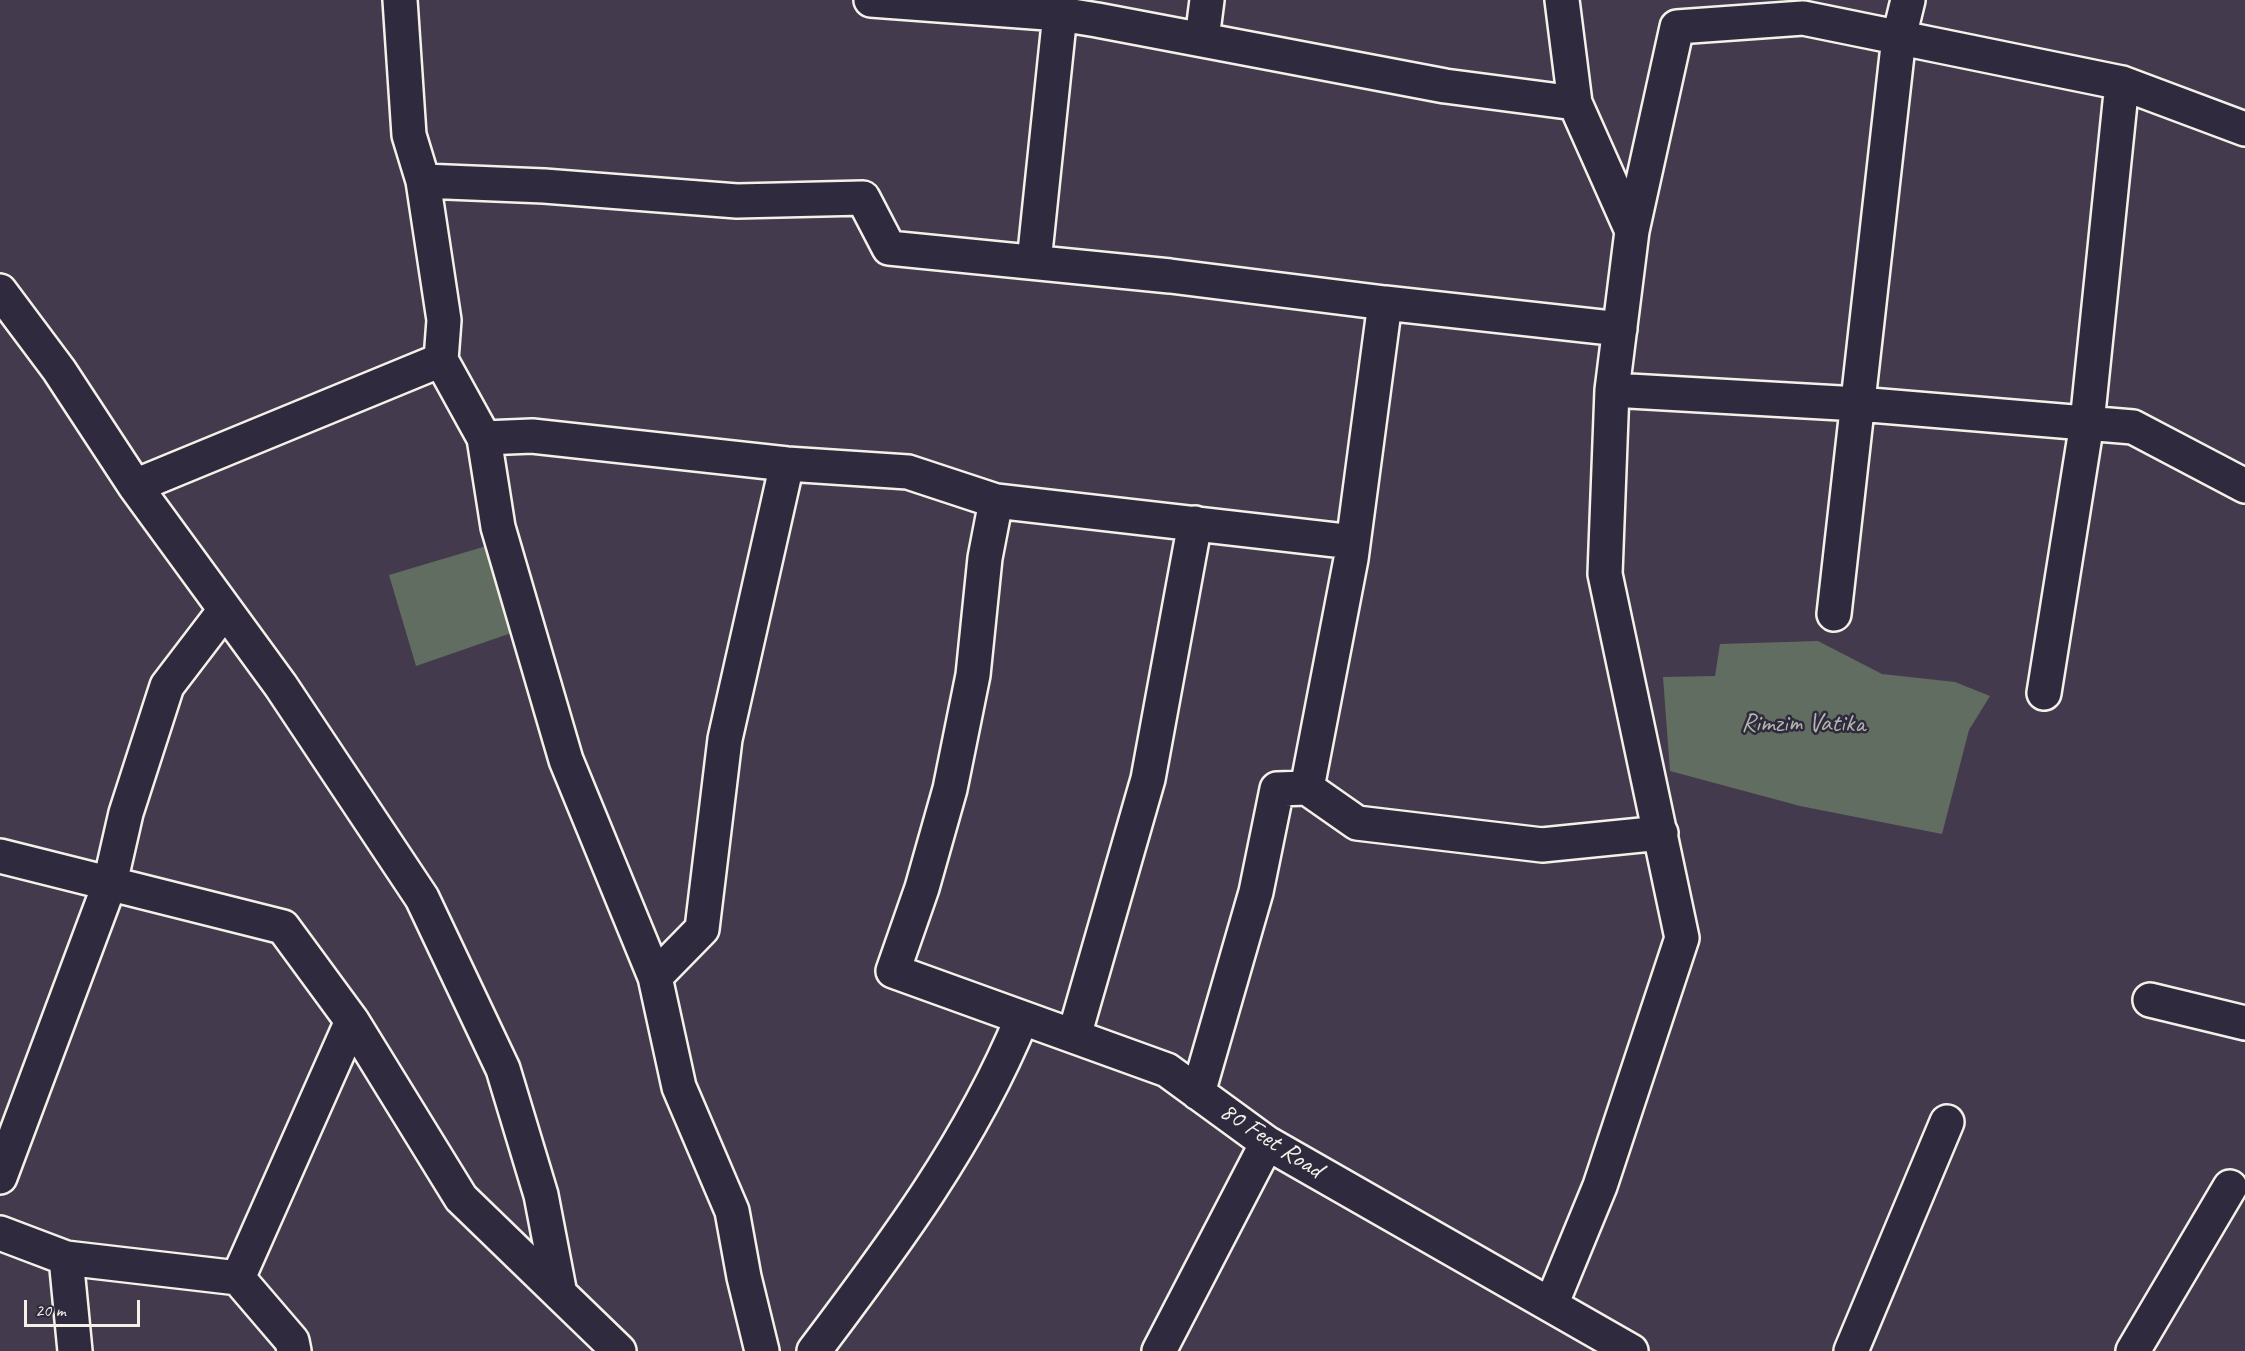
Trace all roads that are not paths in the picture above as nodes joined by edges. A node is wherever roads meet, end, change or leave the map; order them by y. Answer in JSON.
{"nodes":[{"id":1,"x":400,"y":0,"type":"edge"},
{"id":2,"x":871,"y":0,"type":"edge"},
{"id":3,"x":1207,"y":0,"type":"edge"},
{"id":4,"x":1562,"y":0,"type":"edge"},
{"id":5,"x":1908,"y":0,"type":"edge"},
{"id":6,"x":1012,"y":6,"type":"edge"},
{"id":7,"x":1060,"y":14,"type":"junction"},
{"id":8,"x":1899,"y":38,"type":"junction"},
{"id":9,"x":1202,"y":39,"type":"junction"},
{"id":10,"x":2121,"y":83,"type":"junction"},
{"id":11,"x":1575,"y":103,"type":"junction"},
{"id":12,"x":2245,"y":129,"type":"edge"},
{"id":13,"x":423,"y":181,"type":"junction"},
{"id":14,"x":1632,"y":231,"type":"junction"},
{"id":15,"x":1034,"y":262,"type":"junction"},
{"id":16,"x":0,"y":291,"type":"edge"},
{"id":17,"x":1385,"y":303,"type":"junction"},
{"id":18,"x":1620,"y":329,"type":"junction"},
{"id":19,"x":441,"y":360,"type":"junction"},
{"id":20,"x":1612,"y":390,"type":"junction"},
{"id":21,"x":1858,"y":404,"type":"junction"},
{"id":22,"x":2087,"y":423,"type":"junction"},
{"id":23,"x":484,"y":438,"type":"junction"},
{"id":24,"x":787,"y":464,"type":"junction"},
{"id":25,"x":135,"y":486,"type":"junction"},
{"id":26,"x":2245,"y":486,"type":"edge"},
{"id":27,"x":996,"y":501,"type":"junction"},
{"id":28,"x":1195,"y":523,"type":"junction"},
{"id":29,"x":1353,"y":542,"type":"junction"},
{"id":30,"x":225,"y":609,"type":"junction"},
{"id":31,"x":1834,"y":614,"type":"dead end"},
{"id":32,"x":2044,"y":693,"type":"dead end"},
{"id":33,"x":1307,"y":788,"type":"junction"},
{"id":34,"x":1661,"y":833,"type":"junction"},
{"id":35,"x":0,"y":856,"type":"edge"},
{"id":36,"x":110,"y":883,"type":"junction"},
{"id":37,"x":656,"y":977,"type":"junction"},
{"id":38,"x":2150,"y":1000,"type":"dead end"},
{"id":39,"x":1022,"y":1018,"type":"junction"},
{"id":40,"x":352,"y":1021,"type":"junction"},
{"id":41,"x":2245,"y":1023,"type":"edge"},
{"id":42,"x":1074,"y":1036,"type":"junction"},
{"id":43,"x":1198,"y":1093,"type":"junction"},
{"id":44,"x":1947,"y":1122,"type":"dead end"},
{"id":45,"x":1267,"y":1143,"type":"junction"},
{"id":46,"x":0,"y":1177,"type":"edge"},
{"id":47,"x":2230,"y":1187,"type":"dead end"},
{"id":48,"x":0,"y":1233,"type":"edge"},
{"id":49,"x":66,"y":1258,"type":"junction"},
{"id":50,"x":238,"y":1278,"type":"junction"},
{"id":51,"x":560,"y":1294,"type":"junction"},
{"id":52,"x":1551,"y":1305,"type":"junction"},
{"id":53,"x":75,"y":1351,"type":"edge"},
{"id":54,"x":294,"y":1351,"type":"edge"},
{"id":55,"x":619,"y":1351,"type":"edge"},
{"id":56,"x":762,"y":1351,"type":"edge"},
{"id":57,"x":814,"y":1351,"type":"edge"},
{"id":58,"x":1159,"y":1351,"type":"edge"},
{"id":59,"x":1630,"y":1351,"type":"edge"},
{"id":60,"x":1851,"y":1351,"type":"edge"},
{"id":61,"x":2133,"y":1351,"type":"edge"}],
"edges":[{"from":1,"to":13,"type":"street"},
{"from":2,"to":6,"type":"street"},
{"from":3,"to":9,"type":"street"},
{"from":4,"to":11,"type":"street"},
{"from":5,"to":8,"type":"street"},
{"from":6,"to":7,"type":"street"},
{"from":7,"to":9,"type":"street"},
{"from":7,"to":15,"type":"street"},
{"from":8,"to":10,"type":"street"},
{"from":8,"to":14,"type":"street"},
{"from":8,"to":21,"type":"street"},
{"from":9,"to":11,"type":"street"},
{"from":10,"to":12,"type":"street"},
{"from":10,"to":22,"type":"street"},
{"from":11,"to":14,"type":"street"},
{"from":13,"to":15,"type":"street"},
{"from":13,"to":19,"type":"street"},
{"from":14,"to":18,"type":"street"},
{"from":15,"to":17,"type":"street"},
{"from":16,"to":25,"type":"street"},
{"from":17,"to":18,"type":"street"},
{"from":17,"to":29,"type":"street"},
{"from":18,"to":20,"type":"street"},
{"from":19,"to":23,"type":"street"},
{"from":19,"to":25,"type":"street"},
{"from":20,"to":21,"type":"street"},
{"from":20,"to":34,"type":"street"},
{"from":21,"to":22,"type":"street"},
{"from":21,"to":31,"type":"street"},
{"from":22,"to":26,"type":"street"},
{"from":22,"to":32,"type":"street"},
{"from":23,"to":24,"type":"street"},
{"from":23,"to":37,"type":"street"},
{"from":24,"to":27,"type":"street"},
{"from":24,"to":37,"type":"street"},
{"from":25,"to":30,"type":"street"},
{"from":27,"to":28,"type":"street"},
{"from":27,"to":39,"type":"street","name":"80 Feet Road"},
{"from":28,"to":29,"type":"street"},
{"from":28,"to":42,"type":"street"},
{"from":29,"to":33,"type":"street"},
{"from":30,"to":36,"type":"street"},
{"from":30,"to":51,"type":"street"},
{"from":33,"to":34,"type":"street"},
{"from":33,"to":43,"type":"street"},
{"from":34,"to":52,"type":"street"},
{"from":35,"to":36,"type":"street"},
{"from":36,"to":40,"type":"street"},
{"from":36,"to":46,"type":"street"},
{"from":37,"to":56,"type":"street"},
{"from":38,"to":41,"type":"street"},
{"from":39,"to":42,"type":"street","name":"80 Feet Road"},
{"from":39,"to":57,"type":"street"},
{"from":40,"to":50,"type":"street"},
{"from":40,"to":51,"type":"street"},
{"from":42,"to":43,"type":"street","name":"80 Feet Road"},
{"from":43,"to":45,"type":"street","name":"80 Feet Road"},
{"from":44,"to":60,"type":"street"},
{"from":45,"to":52,"type":"street","name":"80 Feet Road"},
{"from":45,"to":58,"type":"street"},
{"from":47,"to":61,"type":"street"},
{"from":48,"to":49,"type":"street"},
{"from":49,"to":50,"type":"street"},
{"from":49,"to":53,"type":"street"},
{"from":50,"to":54,"type":"street"},
{"from":51,"to":55,"type":"street"},
{"from":52,"to":59,"type":"street","name":"80 Feet Road"}]}
